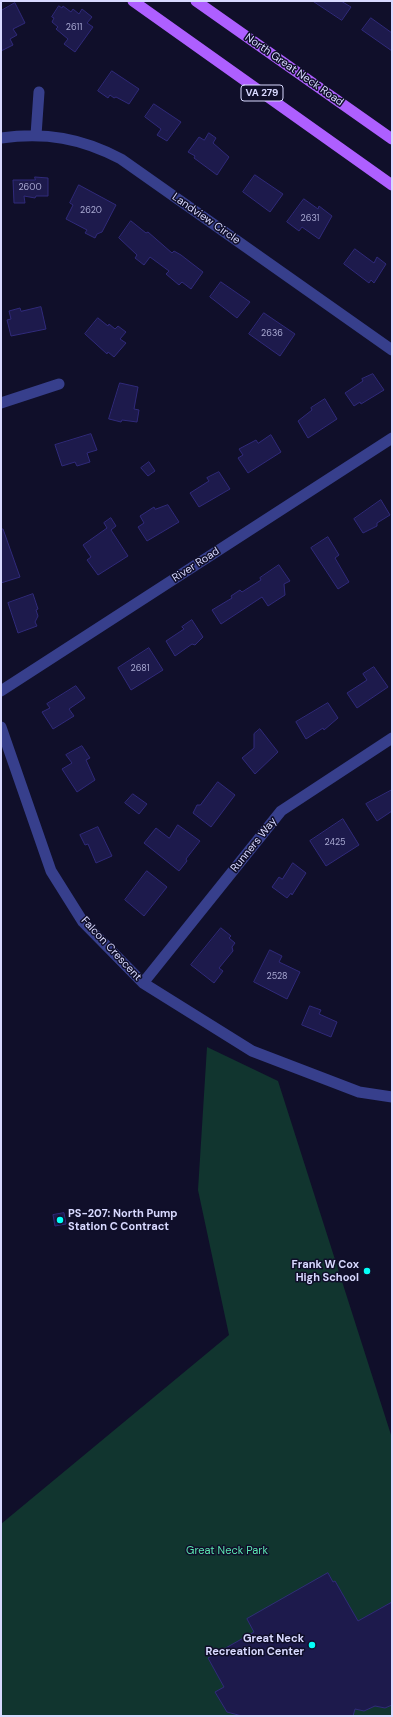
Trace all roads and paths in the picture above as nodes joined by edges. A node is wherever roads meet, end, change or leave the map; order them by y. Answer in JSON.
{"nodes":[{"id":1,"x":133,"y":1,"type":"edge"},
{"id":2,"x":196,"y":1,"type":"edge"},
{"id":3,"x":38,"y":92,"type":"dead end"},
{"id":4,"x":36,"y":135,"type":"junction"},
{"id":5,"x":1,"y":138,"type":"edge"},
{"id":6,"x":392,"y":140,"type":"edge"},
{"id":7,"x":392,"y":185,"type":"edge"},
{"id":8,"x":392,"y":350,"type":"edge"},
{"id":9,"x":59,"y":384,"type":"dead end"},
{"id":10,"x":1,"y":403,"type":"edge"},
{"id":11,"x":392,"y":438,"type":"edge"},
{"id":12,"x":1,"y":691,"type":"edge"},
{"id":13,"x":1,"y":727,"type":"edge"},
{"id":14,"x":392,"y":738,"type":"edge"},
{"id":15,"x":143,"y":983,"type":"junction"},
{"id":16,"x":392,"y":1097,"type":"edge"}],
"edges":[{"from":1,"to":7,"type":"main road","number":"VA 279"},
{"from":2,"to":6,"type":"main road","name":"North Great Neck Road"},
{"from":3,"to":4,"type":"street"},
{"from":4,"to":5,"type":"street","name":"Landview Circle"},
{"from":4,"to":8,"type":"street","name":"Landview Circle"},
{"from":9,"to":10,"type":"street"},
{"from":11,"to":12,"type":"street","name":"River Road"},
{"from":13,"to":15,"type":"street","name":"Falcon Crescent"},
{"from":14,"to":15,"type":"street","name":"Runners Way"},
{"from":15,"to":16,"type":"street","name":"Falcon Crescent"}]}
